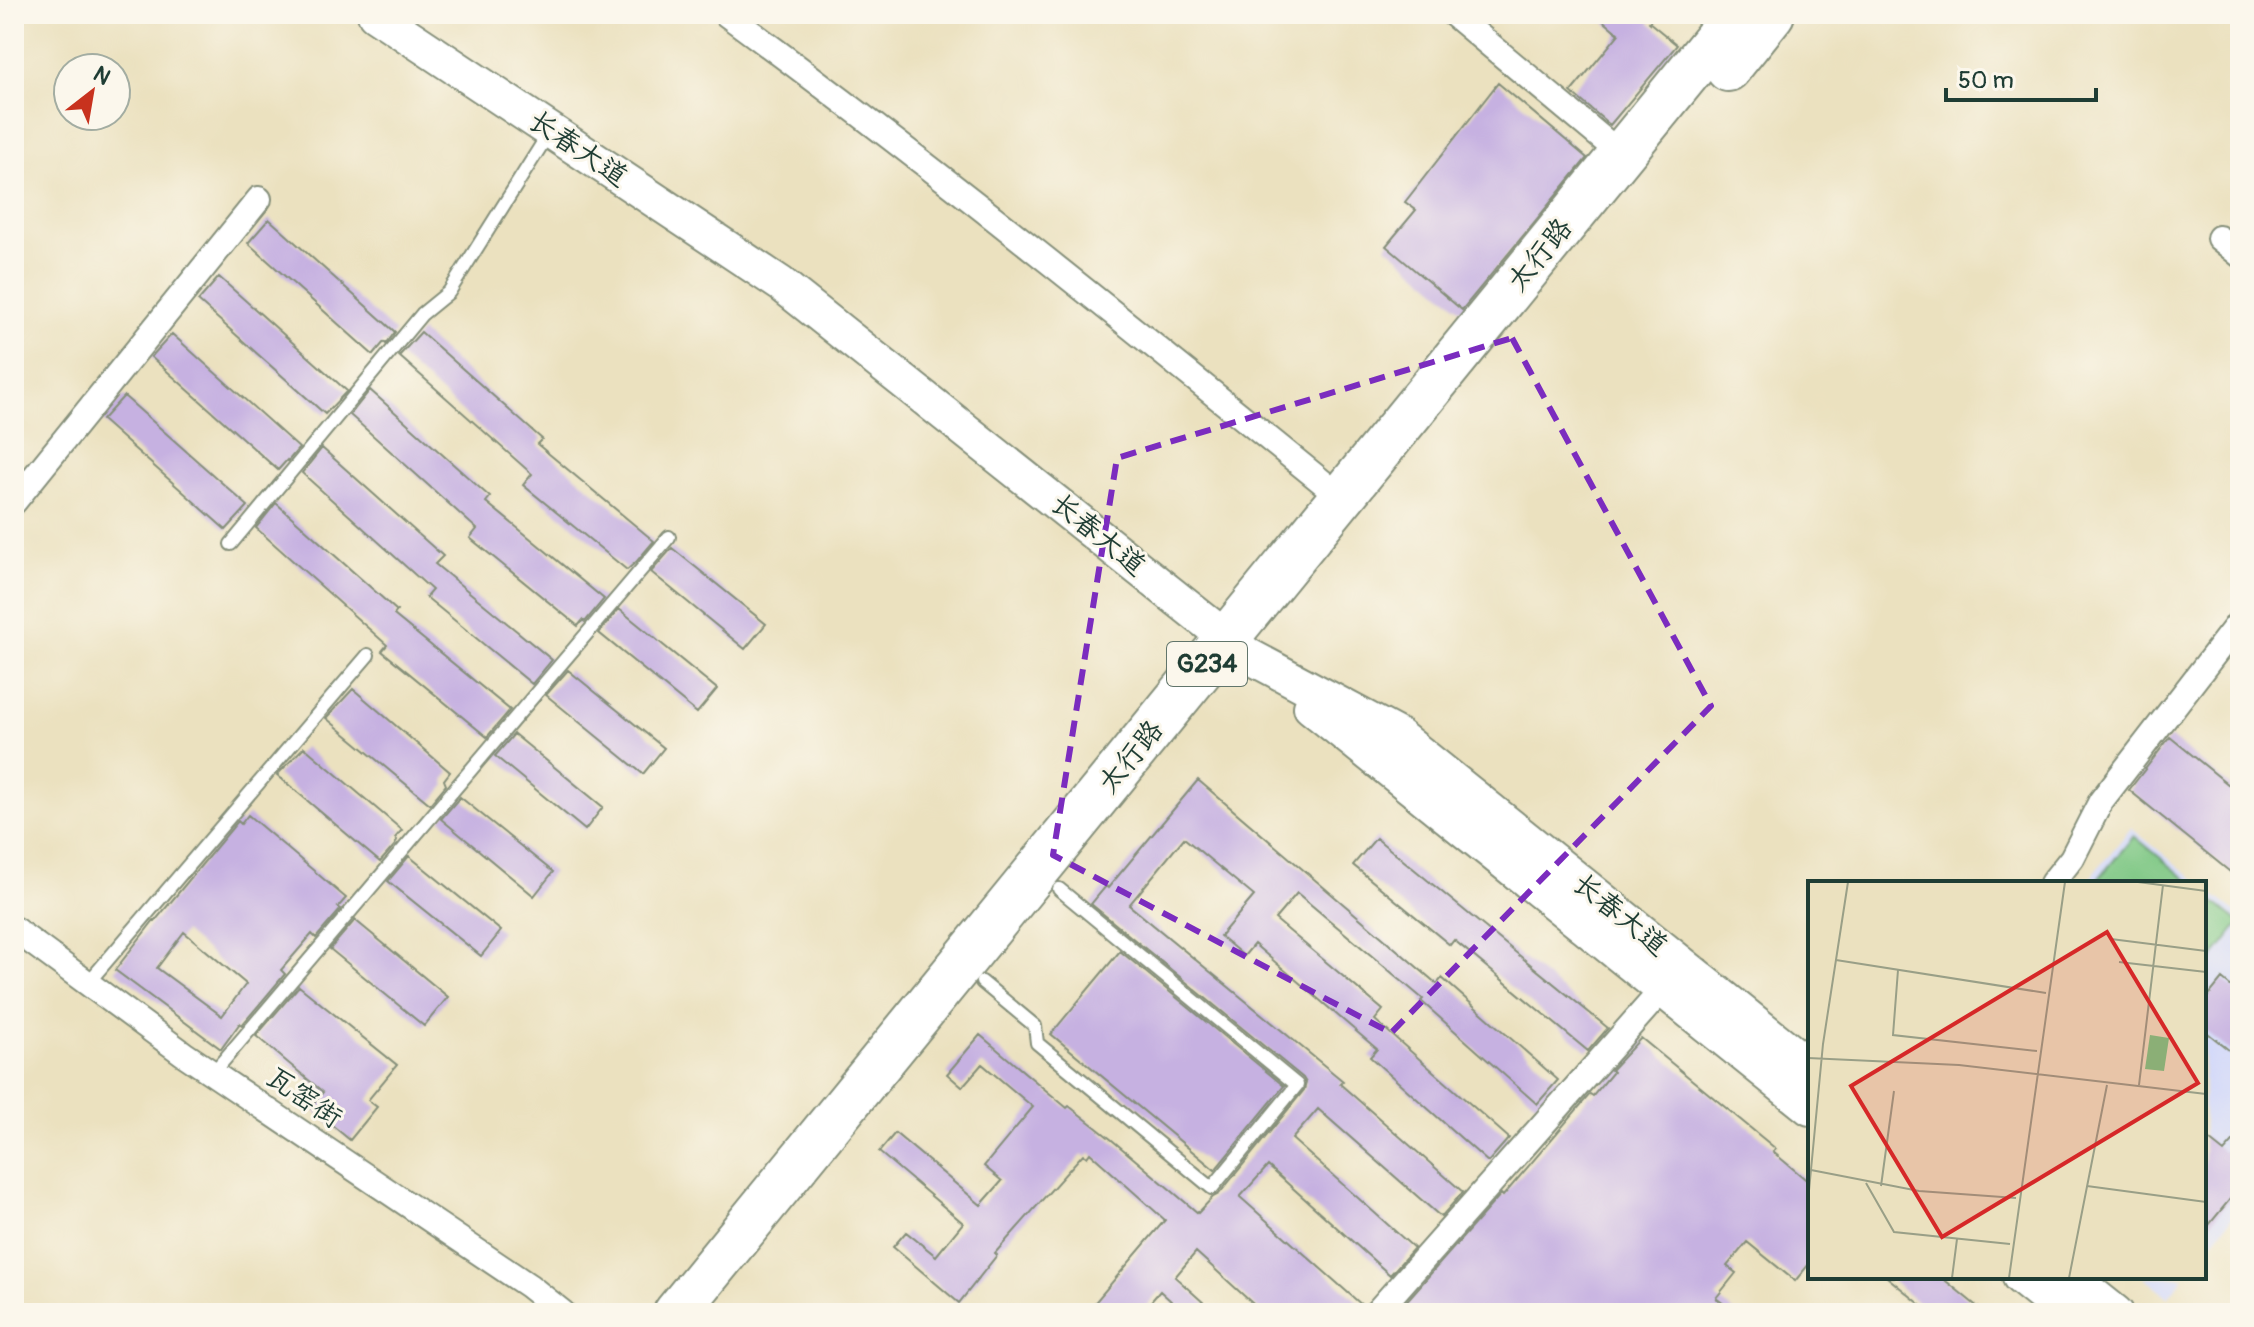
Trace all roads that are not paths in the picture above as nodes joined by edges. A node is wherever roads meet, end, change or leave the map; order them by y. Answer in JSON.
{"nodes":[{"id":1,"x":375,"y":14,"type":"edge"},
{"id":2,"x":726,"y":14,"type":"edge"},
{"id":3,"x":1453,"y":14,"type":"edge"},
{"id":4,"x":1736,"y":14,"type":"edge"},
{"id":5,"x":1772,"y":14,"type":"edge"},
{"id":6,"x":551,"y":131,"type":"junction"},
{"id":7,"x":1622,"y":155,"type":"junction"},
{"id":8,"x":259,"y":199,"type":"dead end"},
{"id":9,"x":2219,"y":238,"type":"dead end"},
{"id":10,"x":2240,"y":255,"type":"edge"},
{"id":11,"x":1342,"y":498,"type":"junction"},
{"id":12,"x":14,"y":502,"type":"edge"},
{"id":13,"x":669,"y":537,"type":"dead end"},
{"id":14,"x":231,"y":544,"type":"dead end"},
{"id":15,"x":2240,"y":621,"type":"edge"},
{"id":16,"x":1238,"y":648,"type":"junction"},
{"id":17,"x":368,"y":655,"type":"dead end"},
{"id":18,"x":2054,"y":881,"type":"edge"},
{"id":19,"x":1059,"y":889,"type":"junction"},
{"id":20,"x":14,"y":929,"type":"edge"},
{"id":21,"x":982,"y":982,"type":"junction"},
{"id":22,"x":87,"y":984,"type":"junction"},
{"id":23,"x":1662,"y":990,"type":"junction"},
{"id":24,"x":1808,"y":1065,"type":"edge"},
{"id":25,"x":213,"y":1073,"type":"junction"},
{"id":26,"x":1808,"y":1106,"type":"edge"},
{"id":27,"x":2022,"y":1279,"type":"edge"},
{"id":28,"x":2074,"y":1279,"type":"edge"},
{"id":29,"x":2063,"y":1312,"type":"edge"},
{"id":30,"x":563,"y":1313,"type":"edge"},
{"id":31,"x":676,"y":1313,"type":"edge"},
{"id":32,"x":712,"y":1313,"type":"edge"},
{"id":33,"x":1376,"y":1313,"type":"edge"},
{"id":34,"x":2116,"y":1313,"type":"edge"}],
"edges":[{"from":1,"to":6,"type":"main road","name":"长春大道"},
{"from":2,"to":11,"type":"street"},
{"from":3,"to":7,"type":"street"},
{"from":4,"to":7,"type":"highway","name":"太行路","number":"G234"},
{"from":5,"to":16,"type":"highway","name":"太行路","number":"G234"},
{"from":6,"to":14,"type":"lane"},
{"from":6,"to":16,"type":"main road","name":"长春大道"},
{"from":7,"to":11,"type":"highway","name":"太行路","number":"G234"},
{"from":8,"to":12,"type":"street"},
{"from":9,"to":10,"type":"street"},
{"from":11,"to":16,"type":"highway","name":"太行路","number":"G234"},
{"from":13,"to":25,"type":"lane"},
{"from":15,"to":18,"type":"street"},
{"from":16,"to":19,"type":"highway","name":"太行路","number":"G234"},
{"from":16,"to":23,"type":"main road"},
{"from":16,"to":24,"type":"main road","name":"长春大道"},
{"from":16,"to":31,"type":"highway","name":"太行路","number":"G234"},
{"from":17,"to":22,"type":"lane"},
{"from":19,"to":21,"type":"highway","name":"太行路","number":"G234"},
{"from":19,"to":21,"type":"lane"},
{"from":20,"to":22,"type":"street","name":"瓦窑街"},
{"from":21,"to":32,"type":"highway","name":"太行路","number":"G234"},
{"from":22,"to":25,"type":"street","name":"瓦窑街"},
{"from":23,"to":26,"type":"main road"},
{"from":23,"to":33,"type":"street"},
{"from":25,"to":30,"type":"street","name":"瓦窑街"},
{"from":27,"to":29,"type":"main road"},
{"from":28,"to":34,"type":"main road"}]}
